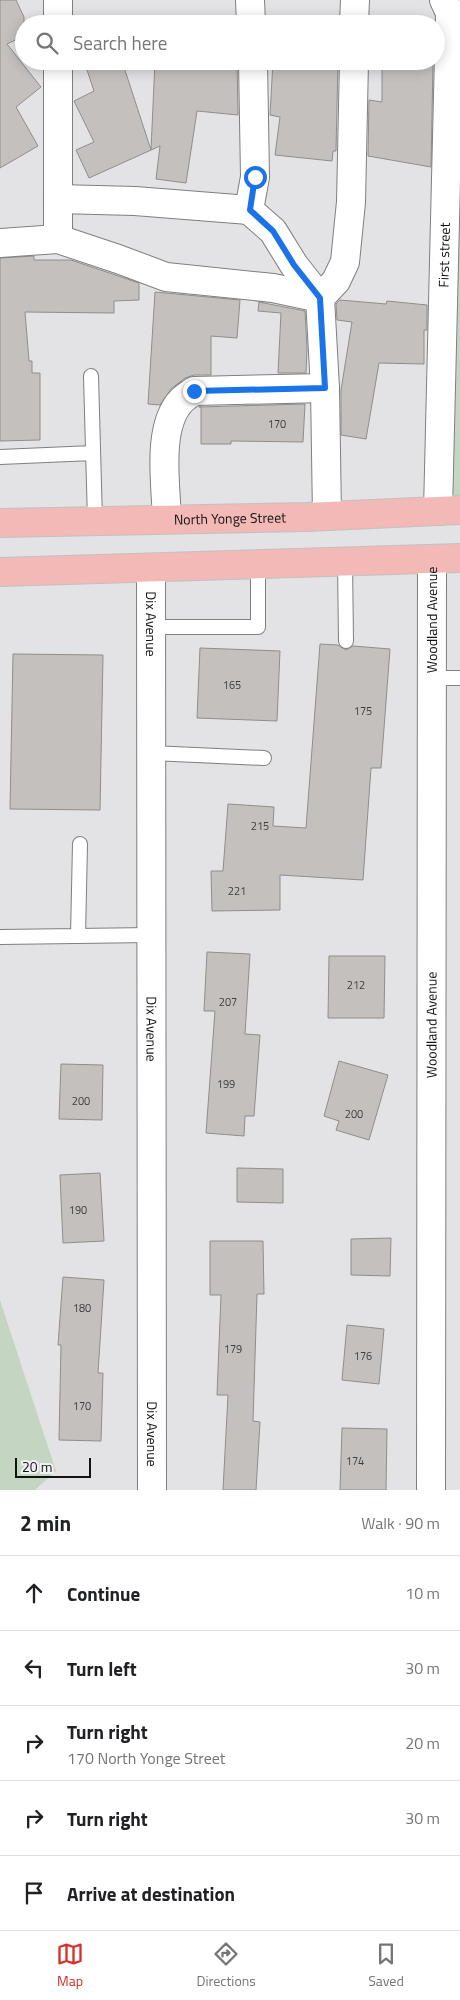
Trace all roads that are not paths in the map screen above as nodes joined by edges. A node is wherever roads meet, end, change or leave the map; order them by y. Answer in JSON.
{"nodes":[{"id":1,"x":58,"y":0,"type":"edge"},
{"id":2,"x":250,"y":0,"type":"edge"},
{"id":3,"x":355,"y":0,"type":"edge"},
{"id":4,"x":444,"y":0,"type":"edge"},
{"id":5,"x":58,"y":15,"type":"edge"},
{"id":6,"x":251,"y":15,"type":"edge"},
{"id":7,"x":354,"y":15,"type":"edge"},
{"id":8,"x":58,"y":70,"type":"edge"},
{"id":9,"x":253,"y":70,"type":"edge"},
{"id":10,"x":354,"y":70,"type":"edge"},
{"id":11,"x":58,"y":199,"type":"junction"},
{"id":12,"x":250,"y":210,"type":"junction"},
{"id":13,"x":58,"y":240,"type":"junction"},
{"id":14,"x":0,"y":243,"type":"edge"},
{"id":15,"x":320,"y":298,"type":"junction"},
{"id":16,"x":91,"y":376,"type":"dead end"},
{"id":17,"x":325,"y":388,"type":"junction"},
{"id":18,"x":93,"y":453,"type":"junction"},
{"id":19,"x":0,"y":457,"type":"edge"},
{"id":20,"x":449,"y":510,"type":"edge"},
{"id":21,"x":327,"y":516,"type":"junction"},
{"id":22,"x":167,"y":519,"type":"junction"},
{"id":23,"x":95,"y":521,"type":"junction"},
{"id":24,"x":0,"y":523,"type":"edge"},
{"id":25,"x":460,"y":558,"type":"edge"},
{"id":26,"x":432,"y":559,"type":"junction"},
{"id":27,"x":345,"y":562,"type":"junction"},
{"id":28,"x":258,"y":564,"type":"junction"},
{"id":29,"x":151,"y":568,"type":"junction"},
{"id":30,"x":0,"y":572,"type":"edge"},
{"id":31,"x":152,"y":627,"type":"junction"},
{"id":32,"x":346,"y":641,"type":"dead end"},
{"id":33,"x":432,"y":678,"type":"junction"},
{"id":34,"x":460,"y":678,"type":"edge"},
{"id":35,"x":151,"y":753,"type":"junction"},
{"id":36,"x":264,"y":758,"type":"dead end"},
{"id":37,"x":80,"y":844,"type":"dead end"},
{"id":38,"x":151,"y":935,"type":"junction"},
{"id":39,"x":78,"y":936,"type":"junction"},
{"id":40,"x":0,"y":937,"type":"edge"},
{"id":41,"x":152,"y":1490,"type":"edge"},
{"id":42,"x":431,"y":1490,"type":"edge"}],
"edges":[{"from":1,"to":5,"type":"street"},
{"from":2,"to":6,"type":"street"},
{"from":3,"to":7,"type":"street"},
{"from":4,"to":20,"type":"street","name":"First street"},
{"from":8,"to":11,"type":"street"},
{"from":9,"to":12,"type":"street"},
{"from":10,"to":15,"type":"street"},
{"from":11,"to":12,"type":"street"},
{"from":11,"to":13,"type":"street"},
{"from":12,"to":15,"type":"street"},
{"from":13,"to":14,"type":"street"},
{"from":13,"to":15,"type":"street"},
{"from":15,"to":17,"type":"street"},
{"from":16,"to":18,"type":"lane"},
{"from":17,"to":21,"type":"street"},
{"from":17,"to":22,"type":"street"},
{"from":18,"to":19,"type":"lane"},
{"from":18,"to":23,"type":"lane"},
{"from":20,"to":21,"type":"main road","name":"North Yonge Street"},
{"from":21,"to":22,"type":"main road","name":"North Yonge Street"},
{"from":22,"to":23,"type":"main road","name":"North Yonge Street"},
{"from":23,"to":24,"type":"main road","name":"North Yonge Street"},
{"from":25,"to":26,"type":"main road"},
{"from":26,"to":27,"type":"main road"},
{"from":26,"to":33,"type":"street","name":"Woodland Avenue"},
{"from":27,"to":28,"type":"main road"},
{"from":27,"to":32,"type":"lane"},
{"from":28,"to":29,"type":"main road"},
{"from":28,"to":31,"type":"lane"},
{"from":29,"to":30,"type":"main road"},
{"from":29,"to":31,"type":"street","name":"Dix Avenue"},
{"from":31,"to":35,"type":"street","name":"Dix Avenue"},
{"from":33,"to":34,"type":"lane"},
{"from":33,"to":42,"type":"street","name":"Woodland Avenue"},
{"from":35,"to":36,"type":"lane"},
{"from":35,"to":38,"type":"street","name":"Dix Avenue"},
{"from":37,"to":39,"type":"lane"},
{"from":38,"to":39,"type":"lane"},
{"from":38,"to":41,"type":"street","name":"Dix Avenue"},
{"from":39,"to":40,"type":"lane"}]}
